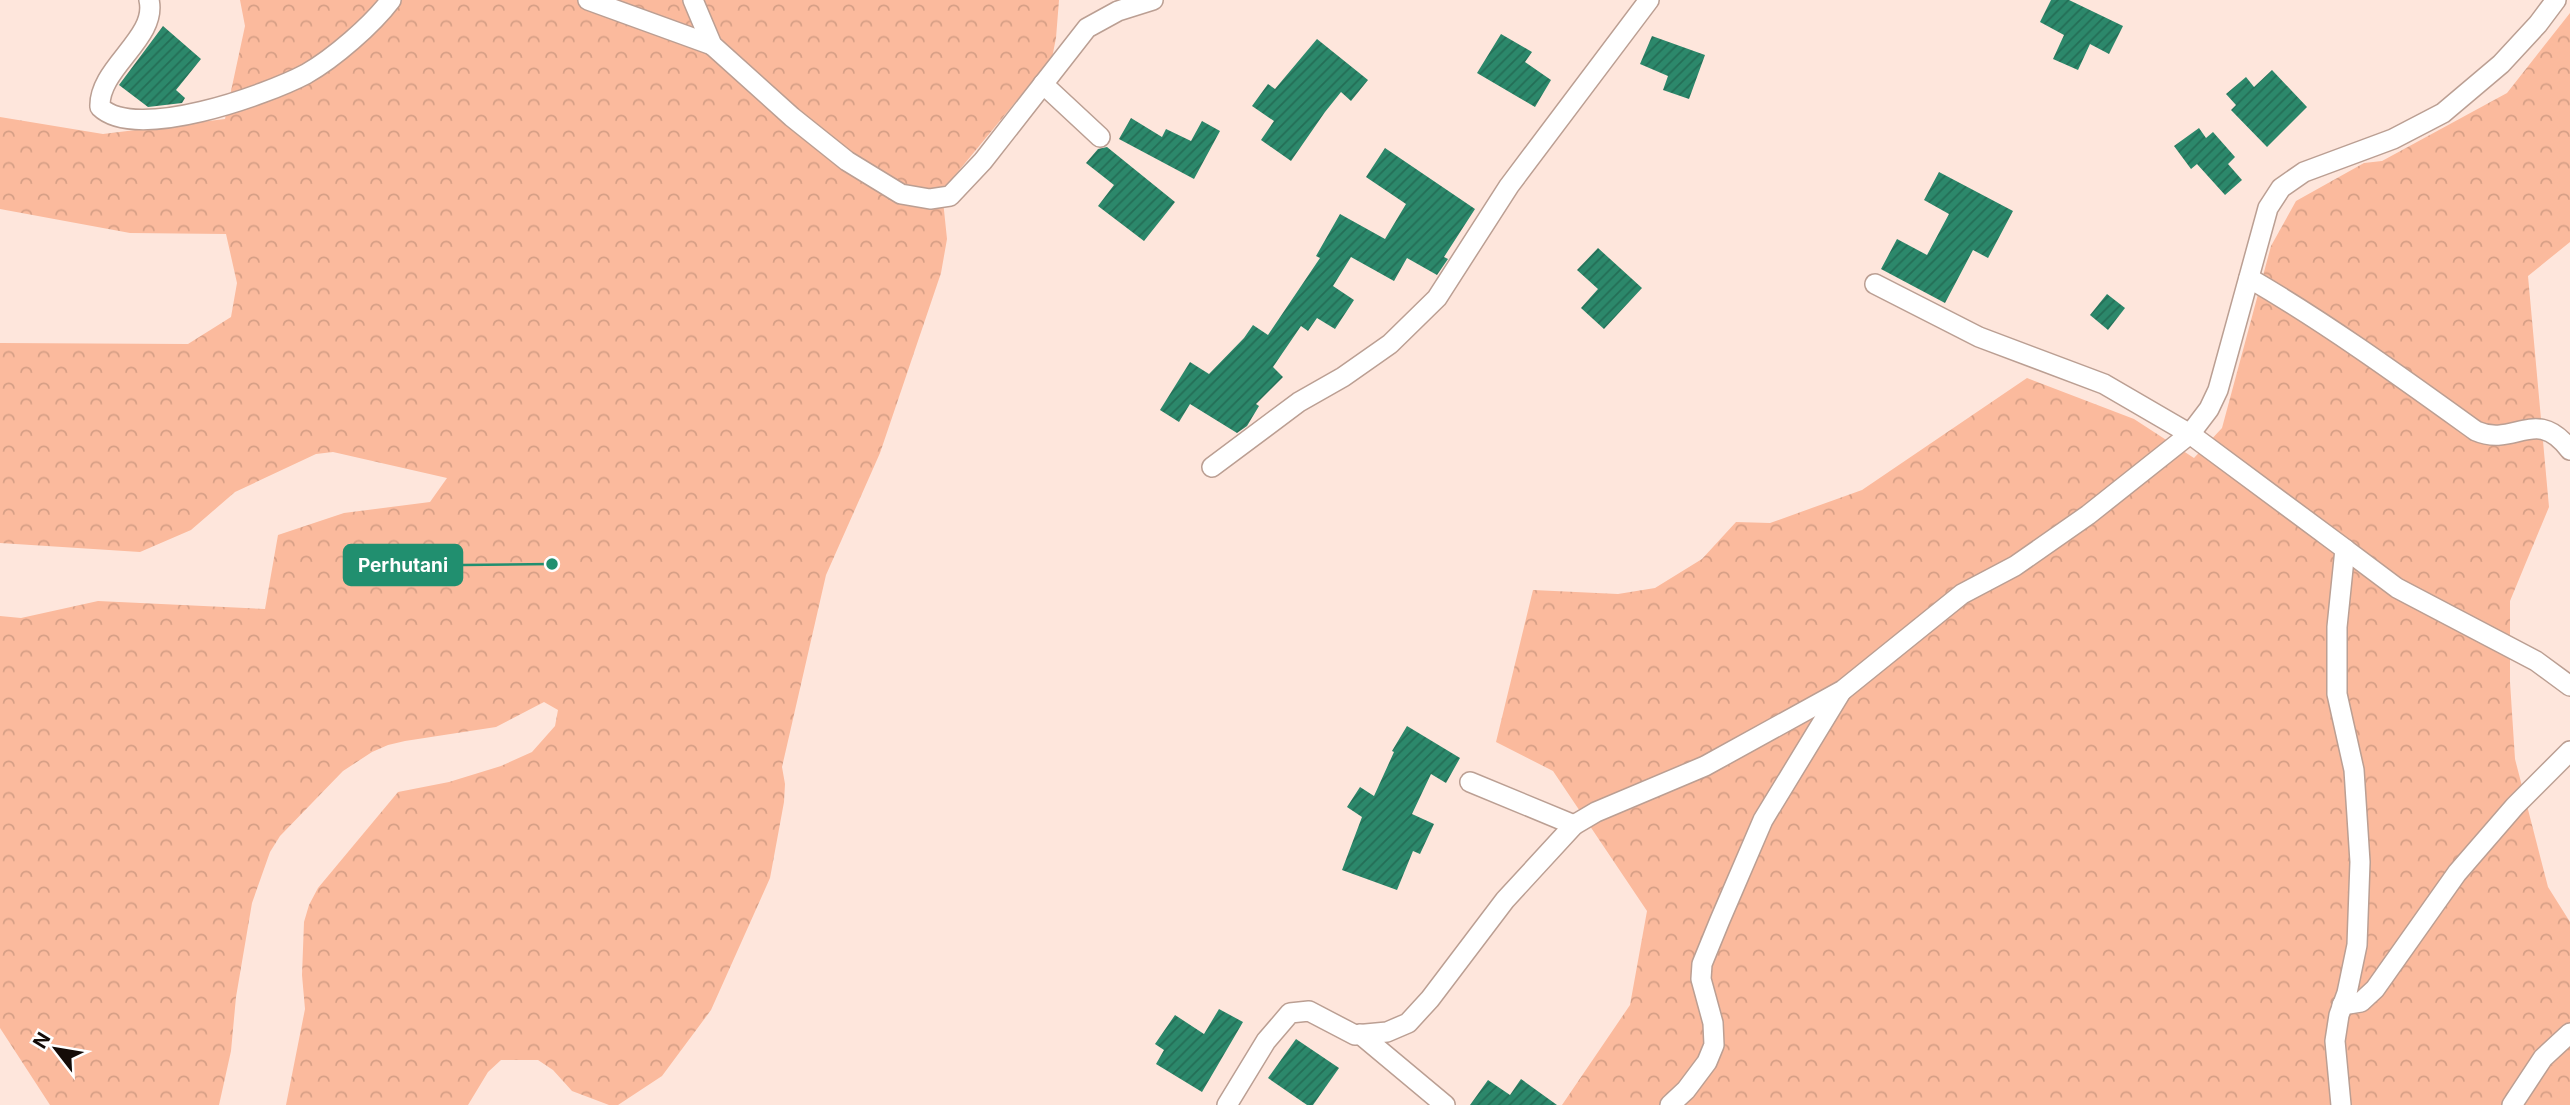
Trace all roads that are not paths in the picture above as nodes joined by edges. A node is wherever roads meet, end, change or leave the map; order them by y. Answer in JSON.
{"nodes":[{"id":1,"x":149,"y":0,"type":"edge"},
{"id":2,"x":391,"y":0,"type":"edge"},
{"id":3,"x":588,"y":0,"type":"edge"},
{"id":4,"x":693,"y":0,"type":"edge"},
{"id":5,"x":1153,"y":0,"type":"edge"},
{"id":6,"x":1649,"y":0,"type":"edge"},
{"id":7,"x":2556,"y":0,"type":"edge"},
{"id":8,"x":712,"y":45,"type":"junction"},
{"id":9,"x":1043,"y":84,"type":"junction"},
{"id":10,"x":1100,"y":137,"type":"dead end"},
{"id":11,"x":2249,"y":278,"type":"junction"},
{"id":12,"x":1875,"y":284,"type":"dead end"},
{"id":13,"x":2190,"y":434,"type":"junction"},
{"id":14,"x":2570,"y":450,"type":"edge"},
{"id":15,"x":1212,"y":467,"type":"dead end"},
{"id":16,"x":2345,"y":549,"type":"junction"},
{"id":17,"x":2570,"y":686,"type":"edge"},
{"id":18,"x":1843,"y":690,"type":"junction"},
{"id":19,"x":2570,"y":751,"type":"edge"},
{"id":20,"x":1470,"y":782,"type":"dead end"},
{"id":21,"x":1574,"y":825,"type":"junction"},
{"id":22,"x":2342,"y":1005,"type":"junction"},
{"id":23,"x":2570,"y":1033,"type":"edge"},
{"id":24,"x":1360,"y":1034,"type":"junction"},
{"id":25,"x":1227,"y":1105,"type":"edge"},
{"id":26,"x":1445,"y":1105,"type":"edge"},
{"id":27,"x":1670,"y":1105,"type":"edge"},
{"id":28,"x":2341,"y":1105,"type":"edge"},
{"id":29,"x":2512,"y":1105,"type":"edge"}],
"edges":[{"from":1,"to":2,"type":"street"},
{"from":3,"to":8,"type":"street"},
{"from":4,"to":8,"type":"street"},
{"from":5,"to":9,"type":"street"},
{"from":6,"to":15,"type":"street"},
{"from":7,"to":11,"type":"street"},
{"from":8,"to":9,"type":"street"},
{"from":9,"to":10,"type":"street"},
{"from":11,"to":13,"type":"street"},
{"from":11,"to":14,"type":"street"},
{"from":12,"to":13,"type":"street"},
{"from":13,"to":16,"type":"street"},
{"from":13,"to":18,"type":"street"},
{"from":16,"to":17,"type":"street"},
{"from":16,"to":22,"type":"street"},
{"from":18,"to":21,"type":"street"},
{"from":18,"to":27,"type":"street"},
{"from":19,"to":22,"type":"street"},
{"from":20,"to":21,"type":"street"},
{"from":21,"to":24,"type":"street"},
{"from":22,"to":28,"type":"street"},
{"from":23,"to":29,"type":"street"},
{"from":24,"to":25,"type":"street"},
{"from":24,"to":26,"type":"street"}]}
